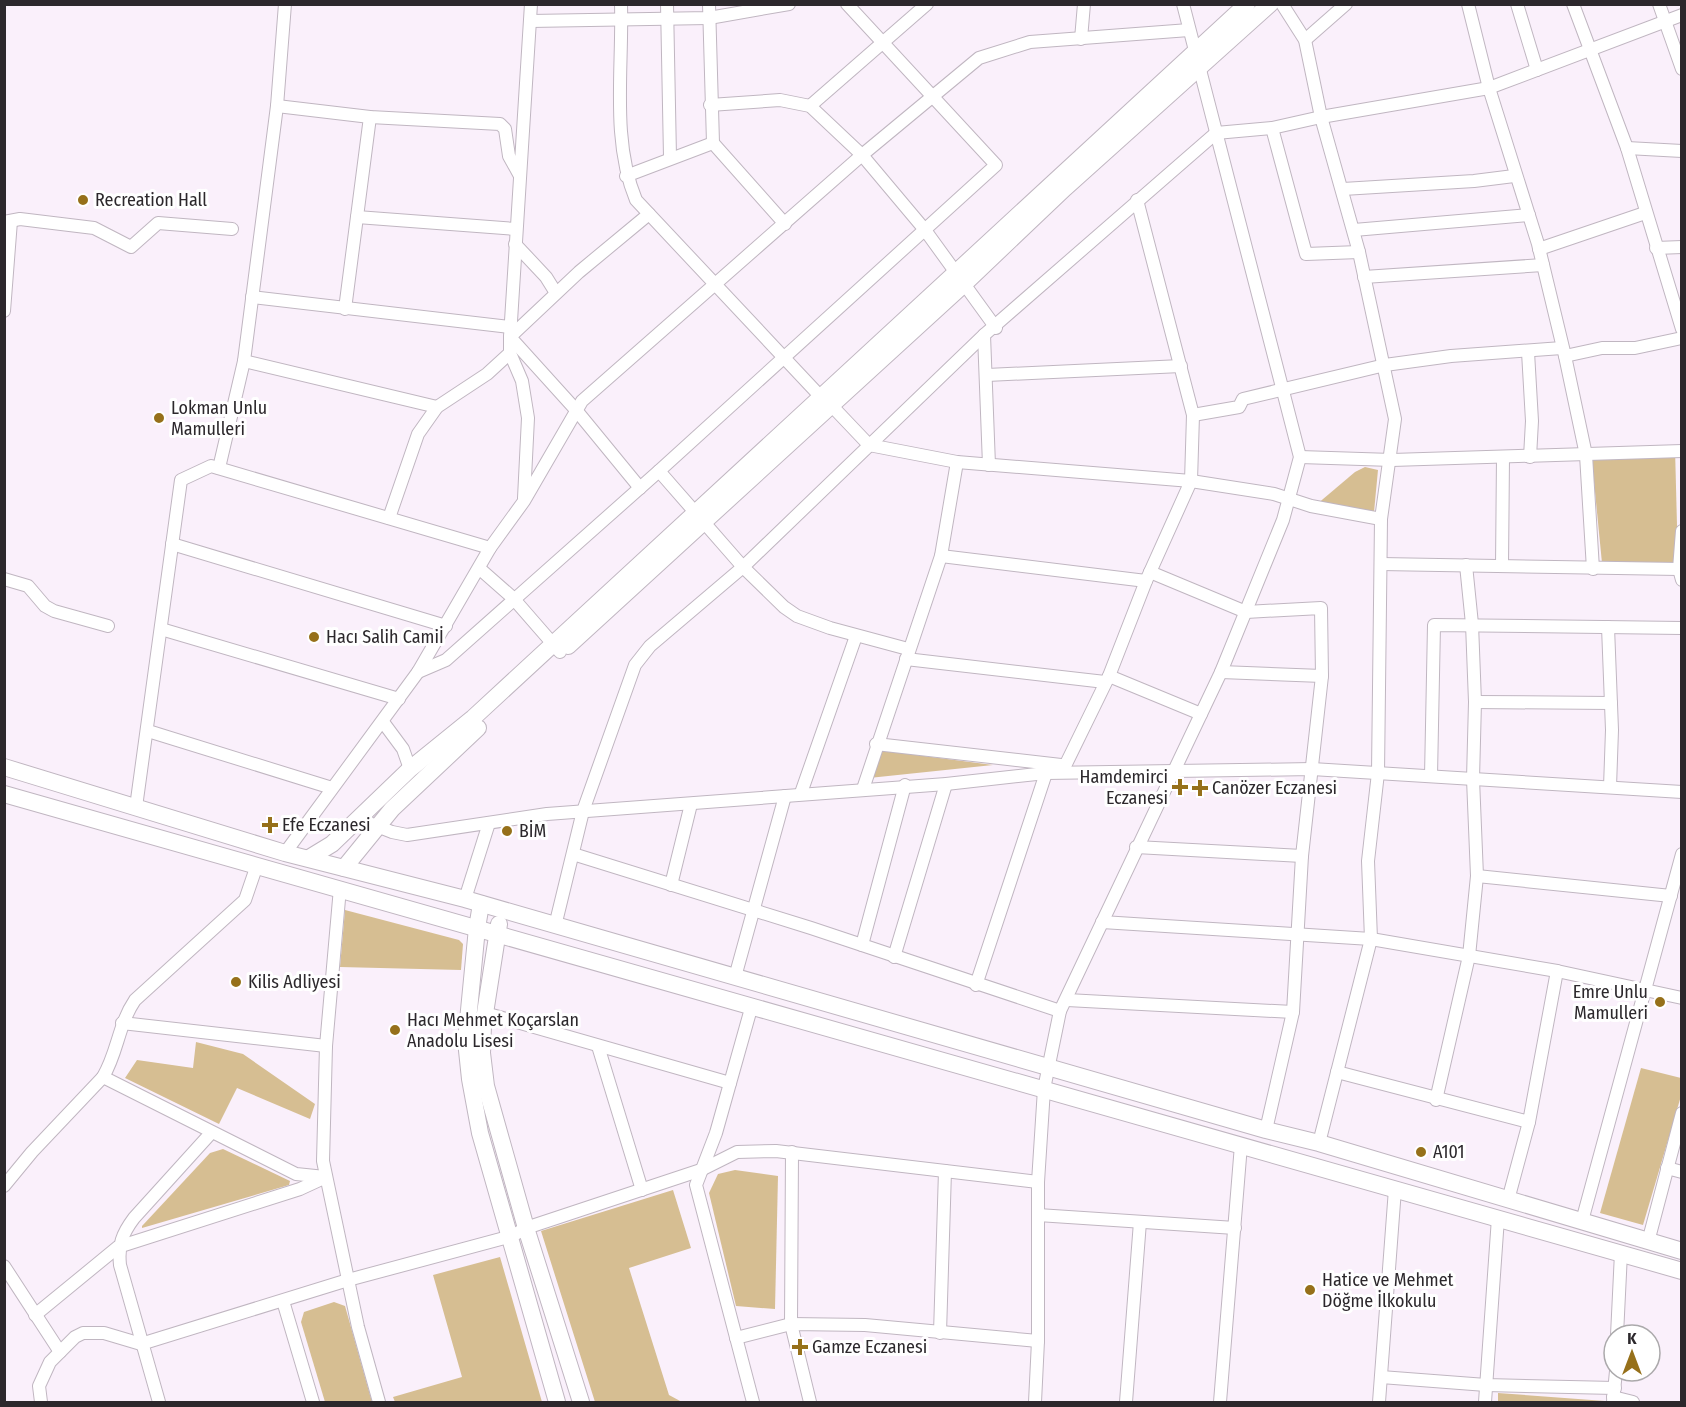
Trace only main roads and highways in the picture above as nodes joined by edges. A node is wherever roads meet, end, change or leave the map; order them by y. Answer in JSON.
{"nodes":[{"id":1,"x":1247,"y":4,"type":"edge"},
{"id":2,"x":1270,"y":4,"type":"edge"},
{"id":3,"x":960,"y":279,"type":"junction"},
{"id":4,"x":556,"y":648,"type":"junction"},
{"id":5,"x":4,"y":767,"type":"edge"},
{"id":6,"x":4,"y":794,"type":"edge"},
{"id":7,"x":309,"y":858,"type":"junction"},
{"id":8,"x":344,"y":868,"type":"junction"},
{"id":9,"x":473,"y":902,"type":"junction"},
{"id":10,"x":501,"y":910,"type":"junction"},
{"id":11,"x":477,"y":927,"type":"junction"},
{"id":12,"x":497,"y":933,"type":"junction"},
{"id":13,"x":519,"y":1232,"type":"junction"},
{"id":14,"x":1682,"y":1251,"type":"edge"},
{"id":15,"x":1682,"y":1271,"type":"edge"},
{"id":16,"x":557,"y":1402,"type":"edge"},
{"id":17,"x":581,"y":1402,"type":"edge"}],
"edges":[{"from":1,"to":3,"type":"main road"},
{"from":2,"to":3,"type":"main road"},
{"from":3,"to":4,"type":"main road"},
{"from":4,"to":7,"type":"main road"},
{"from":4,"to":8,"type":"main road"},
{"from":5,"to":7,"type":"main road"},
{"from":6,"to":11,"type":"main road"},
{"from":7,"to":8,"type":"main road"},
{"from":8,"to":9,"type":"main road"},
{"from":9,"to":10,"type":"main road"},
{"from":9,"to":11,"type":"main road"},
{"from":10,"to":12,"type":"main road"},
{"from":10,"to":14,"type":"main road"},
{"from":11,"to":12,"type":"main road"},
{"from":11,"to":13,"type":"main road"},
{"from":12,"to":13,"type":"main road"},
{"from":12,"to":15,"type":"main road"},
{"from":13,"to":16,"type":"main road"},
{"from":13,"to":17,"type":"main road"}]}
